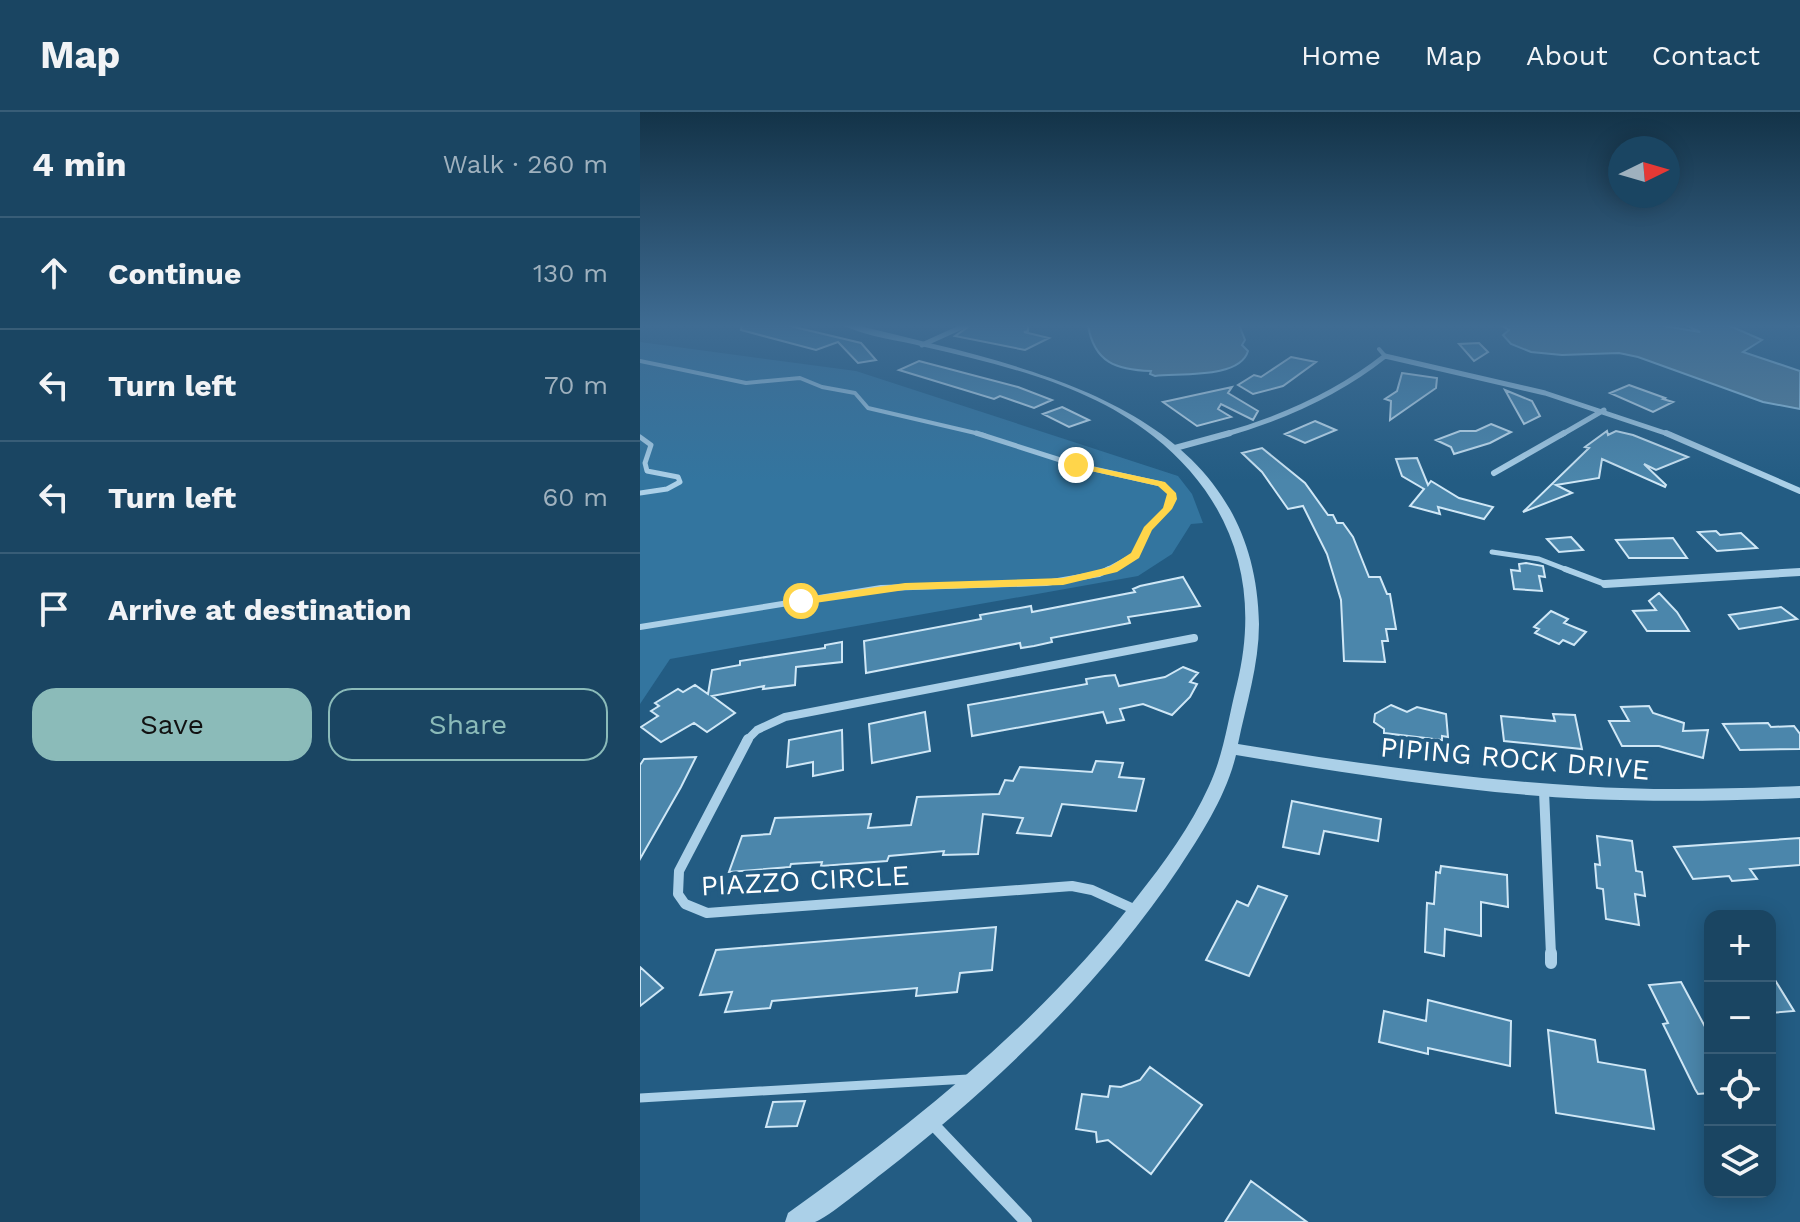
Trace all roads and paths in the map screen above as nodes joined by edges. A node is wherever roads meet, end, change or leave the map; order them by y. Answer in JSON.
{"nodes":[{"id":1,"x":716,"y":377,"type":"edge"},
{"id":2,"x":1042,"y":377,"type":"edge"},
{"id":3,"x":1358,"y":377,"type":"edge"},
{"id":4,"x":1484,"y":377,"type":"edge"},
{"id":5,"x":1604,"y":410,"type":"junction"},
{"id":6,"x":640,"y":437,"type":"edge"},
{"id":7,"x":1175,"y":448,"type":"junction"},
{"id":8,"x":1494,"y":473,"type":"dead end"},
{"id":9,"x":1800,"y":491,"type":"edge"},
{"id":10,"x":640,"y":493,"type":"edge"},
{"id":11,"x":1492,"y":552,"type":"dead end"},
{"id":12,"x":1800,"y":572,"type":"edge"},
{"id":13,"x":1605,"y":584,"type":"joint"},
{"id":14,"x":640,"y":627,"type":"edge"},
{"id":15,"x":1194,"y":638,"type":"dead end"},
{"id":16,"x":1228,"y":748,"type":"junction"},
{"id":17,"x":1544,"y":791,"type":"junction"},
{"id":18,"x":1800,"y":792,"type":"edge"},
{"id":19,"x":1139,"y":911,"type":"junction"},
{"id":20,"x":1551,"y":963,"type":"dead end"},
{"id":21,"x":979,"y":1078,"type":"junction"},
{"id":22,"x":640,"y":1098,"type":"edge"},
{"id":23,"x":929,"y":1121,"type":"junction"},
{"id":24,"x":797,"y":1222,"type":"edge"},
{"id":25,"x":1026,"y":1222,"type":"edge"}],
"edges":[{"from":1,"to":14,"type":"lane"},
{"from":2,"to":7,"type":"street"},
{"from":3,"to":7,"type":"street"},
{"from":4,"to":5,"type":"street"},
{"from":5,"to":8,"type":"street"},
{"from":5,"to":9,"type":"street"},
{"from":6,"to":10,"type":"lane"},
{"from":7,"to":16,"type":"street"},
{"from":11,"to":13,"type":"lane"},
{"from":12,"to":13,"type":"street"},
{"from":15,"to":19,"type":"street","name":"PIAZZO CIRCLE"},
{"from":16,"to":17,"type":"street","name":"PIPING ROCK DRIVE"},
{"from":16,"to":19,"type":"street"},
{"from":17,"to":18,"type":"street","name":"PIPING ROCK DRIVE"},
{"from":17,"to":20,"type":"street"},
{"from":19,"to":21,"type":"street"},
{"from":21,"to":22,"type":"lane"},
{"from":21,"to":23,"type":"street"},
{"from":23,"to":24,"type":"street"},
{"from":23,"to":25,"type":"street"}]}
